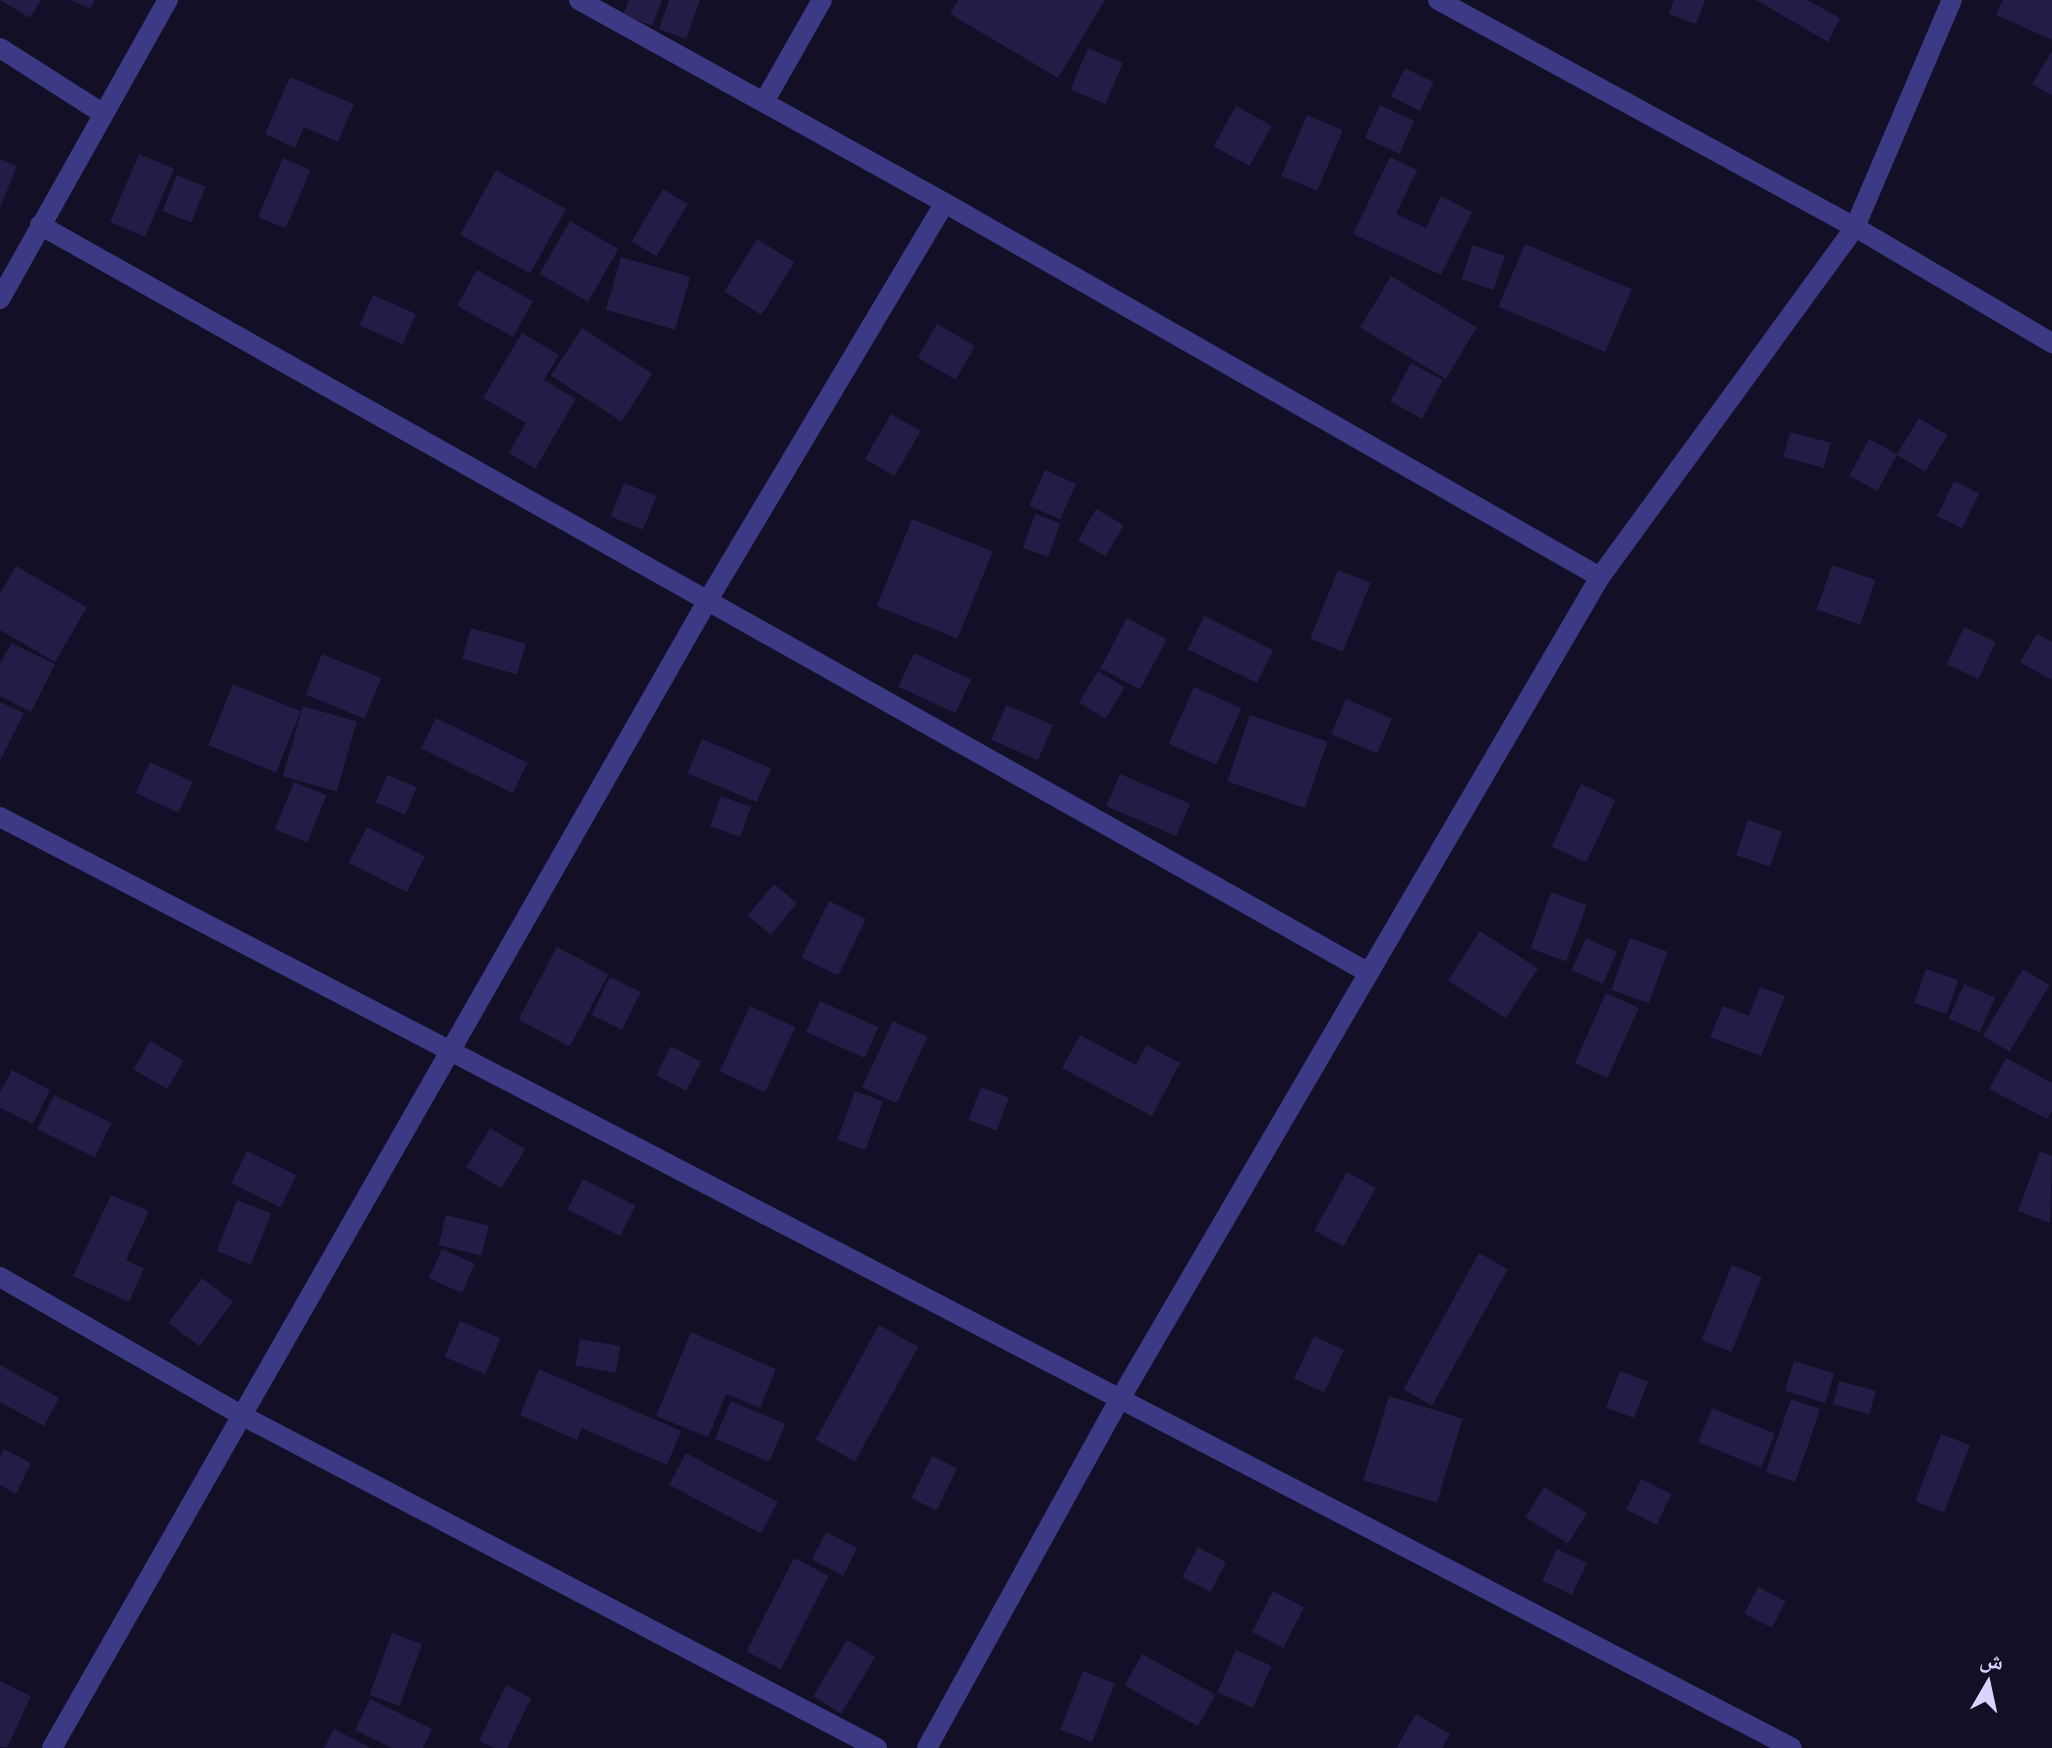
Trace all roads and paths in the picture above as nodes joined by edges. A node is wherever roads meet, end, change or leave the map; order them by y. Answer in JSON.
{"nodes":[{"id":1,"x":168,"y":0,"type":"edge"},
{"id":2,"x":579,"y":0,"type":"edge"},
{"id":3,"x":822,"y":0,"type":"edge"},
{"id":4,"x":1438,"y":0,"type":"edge"},
{"id":5,"x":1952,"y":0,"type":"edge"},
{"id":6,"x":0,"y":48,"type":"edge"},
{"id":7,"x":764,"y":102,"type":"junction"},
{"id":8,"x":102,"y":113,"type":"junction"},
{"id":9,"x":945,"y":203,"type":"junction"},
{"id":10,"x":40,"y":225,"type":"junction"},
{"id":11,"x":1855,"y":227,"type":"junction"},
{"id":12,"x":0,"y":299,"type":"edge"},
{"id":13,"x":2052,"y":343,"type":"edge"},
{"id":14,"x":1600,"y":577,"type":"junction"},
{"id":15,"x":708,"y":600,"type":"junction"},
{"id":16,"x":0,"y":817,"type":"edge"},
{"id":17,"x":1369,"y":973,"type":"junction"},
{"id":18,"x":450,"y":1050,"type":"junction"},
{"id":19,"x":0,"y":1277,"type":"edge"},
{"id":20,"x":1120,"y":1399,"type":"junction"},
{"id":21,"x":241,"y":1415,"type":"junction"},
{"id":22,"x":52,"y":1748,"type":"edge"},
{"id":23,"x":877,"y":1748,"type":"edge"},
{"id":24,"x":927,"y":1748,"type":"edge"},
{"id":25,"x":1792,"y":1748,"type":"edge"}],
"edges":[{"from":1,"to":8,"type":"street"},
{"from":2,"to":7,"type":"street"},
{"from":3,"to":7,"type":"street"},
{"from":4,"to":11,"type":"street"},
{"from":5,"to":11,"type":"street"},
{"from":6,"to":8,"type":"street"},
{"from":7,"to":9,"type":"street"},
{"from":8,"to":10,"type":"street"},
{"from":9,"to":14,"type":"street"},
{"from":9,"to":15,"type":"street"},
{"from":10,"to":12,"type":"street"},
{"from":10,"to":15,"type":"street"},
{"from":11,"to":13,"type":"street"},
{"from":11,"to":14,"type":"street"},
{"from":14,"to":17,"type":"street"},
{"from":15,"to":17,"type":"street"},
{"from":15,"to":18,"type":"street"},
{"from":16,"to":18,"type":"street"},
{"from":17,"to":20,"type":"street"},
{"from":18,"to":20,"type":"street"},
{"from":18,"to":21,"type":"street"},
{"from":19,"to":21,"type":"street"},
{"from":20,"to":24,"type":"street"},
{"from":20,"to":25,"type":"street"},
{"from":21,"to":22,"type":"street"},
{"from":21,"to":23,"type":"street"}]}
